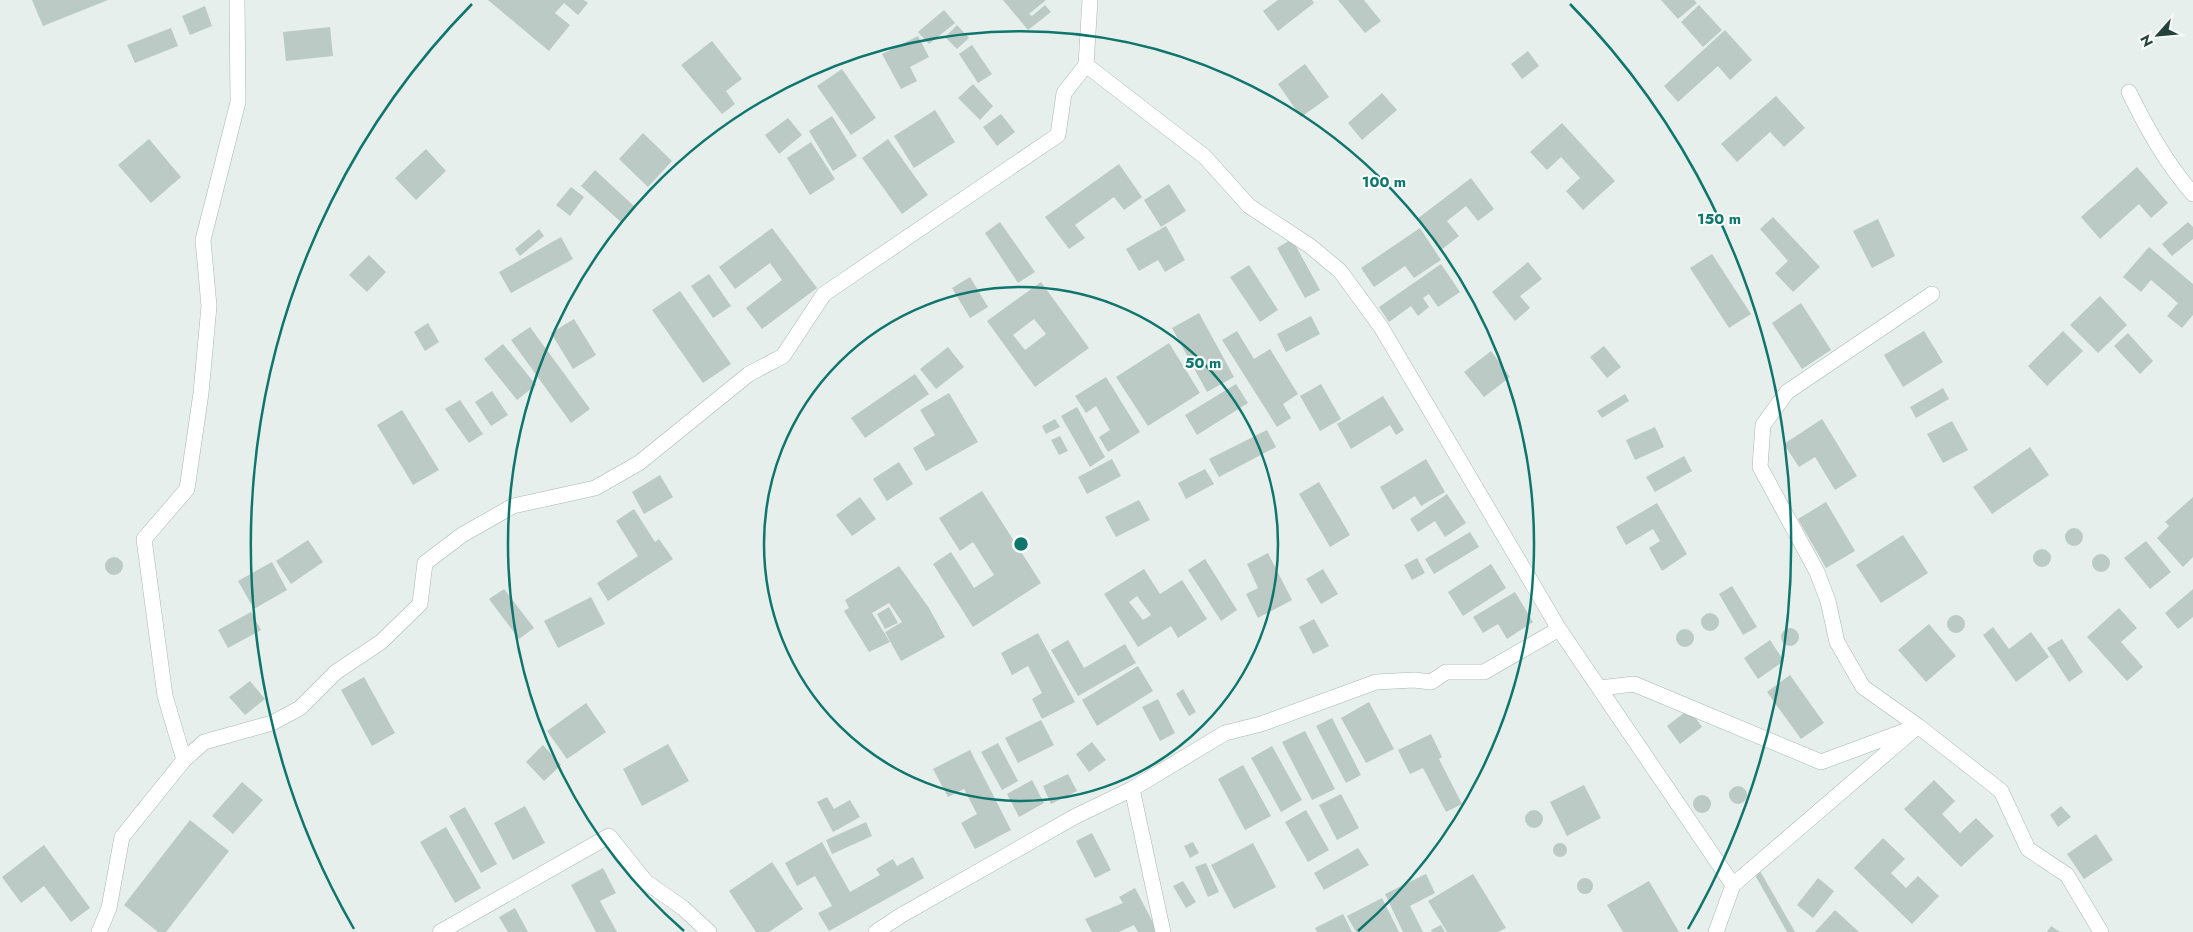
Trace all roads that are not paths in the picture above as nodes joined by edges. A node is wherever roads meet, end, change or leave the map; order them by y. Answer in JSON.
{"nodes":[{"id":1,"x":237,"y":0,"type":"edge"},
{"id":2,"x":1090,"y":0,"type":"edge"},
{"id":3,"x":1086,"y":65,"type":"junction"},
{"id":4,"x":2129,"y":92,"type":"dead end"},
{"id":5,"x":2193,"y":194,"type":"edge"},
{"id":6,"x":1932,"y":294,"type":"dead end"},
{"id":7,"x":1560,"y":629,"type":"junction"},
{"id":8,"x":1600,"y":688,"type":"junction"},
{"id":9,"x":1918,"y":726,"type":"junction"},
{"id":10,"x":184,"y":760,"type":"junction"},
{"id":11,"x":1132,"y":789,"type":"junction"},
{"id":12,"x":1733,"y":885,"type":"junction"},
{"id":13,"x":99,"y":932,"type":"edge"},
{"id":14,"x":440,"y":932,"type":"edge"},
{"id":15,"x":709,"y":932,"type":"edge"},
{"id":16,"x":876,"y":932,"type":"edge"},
{"id":17,"x":1163,"y":932,"type":"edge"},
{"id":18,"x":1716,"y":932,"type":"edge"},
{"id":19,"x":2101,"y":932,"type":"edge"}],
"edges":[{"from":1,"to":10,"type":"street"},
{"from":2,"to":3,"type":"street"},
{"from":3,"to":7,"type":"street"},
{"from":3,"to":10,"type":"street"},
{"from":4,"to":5,"type":"street"},
{"from":6,"to":9,"type":"street"},
{"from":7,"to":8,"type":"street"},
{"from":7,"to":11,"type":"street"},
{"from":8,"to":9,"type":"street"},
{"from":8,"to":12,"type":"street"},
{"from":9,"to":12,"type":"street"},
{"from":9,"to":19,"type":"street"},
{"from":10,"to":13,"type":"street"},
{"from":11,"to":16,"type":"street"},
{"from":11,"to":17,"type":"street"},
{"from":12,"to":18,"type":"street"},
{"from":14,"to":15,"type":"street"}]}
